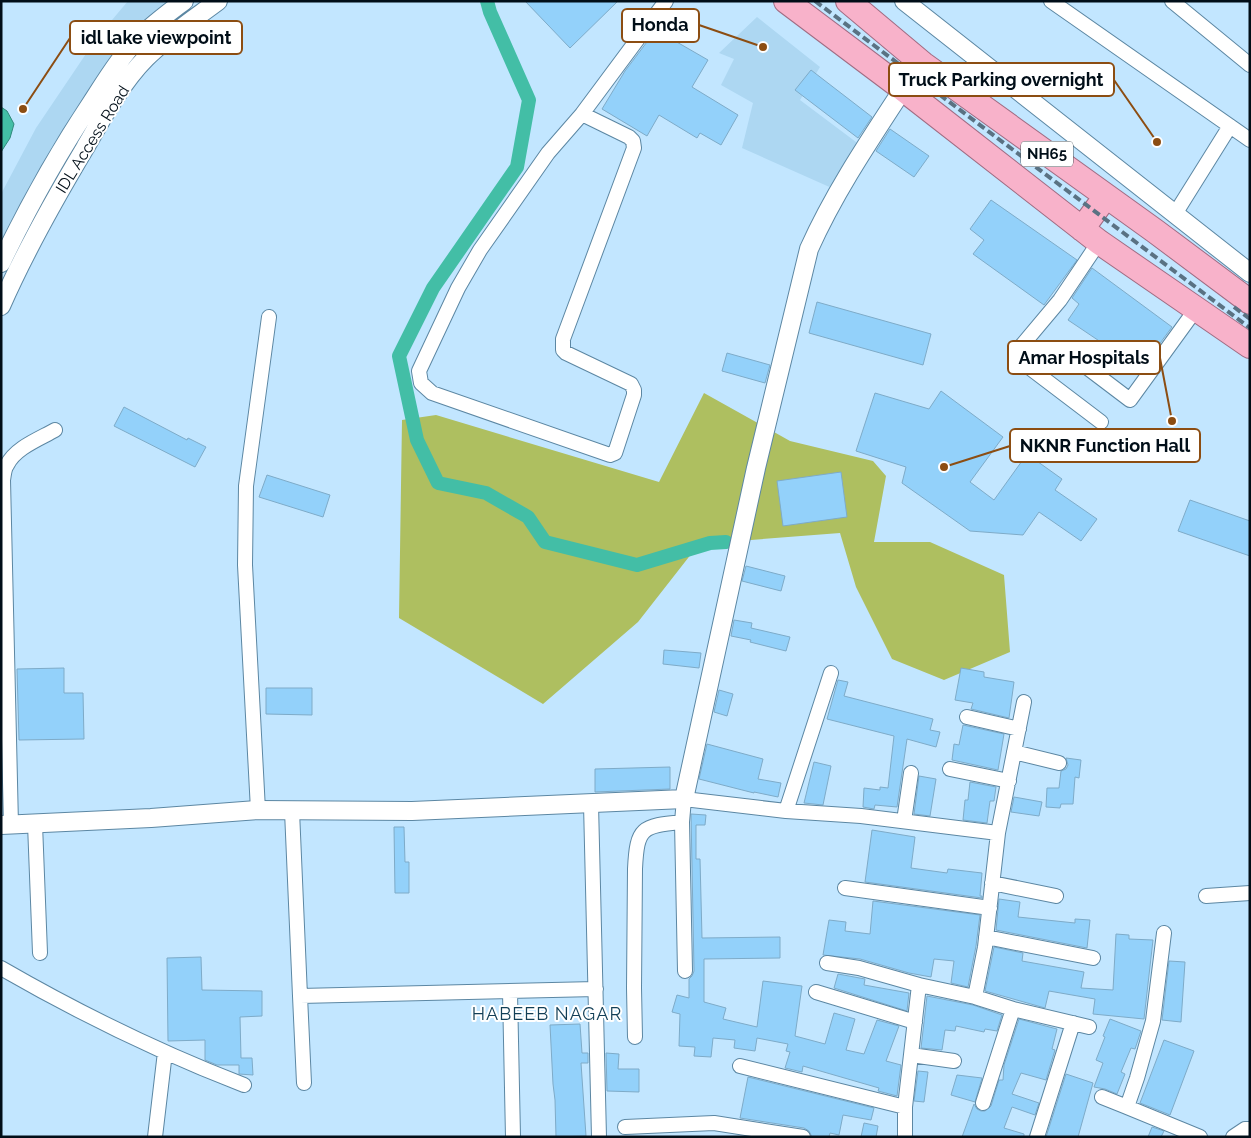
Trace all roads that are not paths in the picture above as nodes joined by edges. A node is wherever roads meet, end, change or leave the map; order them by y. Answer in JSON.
{"nodes":[{"id":1,"x":184,"y":1,"type":"edge"},
{"id":2,"x":218,"y":1,"type":"edge"},
{"id":3,"x":666,"y":1,"type":"edge"},
{"id":4,"x":786,"y":1,"type":"edge"},
{"id":5,"x":848,"y":1,"type":"edge"},
{"id":6,"x":904,"y":1,"type":"edge"},
{"id":7,"x":1051,"y":1,"type":"edge"},
{"id":8,"x":1172,"y":1,"type":"edge"},
{"id":9,"x":1250,"y":65,"type":"edge"},
{"id":10,"x":902,"y":89,"type":"junction"},
{"id":11,"x":582,"y":114,"type":"junction"},
{"id":12,"x":1230,"y":126,"type":"junction"},
{"id":13,"x":1250,"y":140,"type":"edge"},
{"id":14,"x":1106,"y":196,"type":"junction"},
{"id":15,"x":1174,"y":214,"type":"junction"},
{"id":16,"x":1091,"y":235,"type":"junction"},
{"id":17,"x":1,"y":262,"type":"edge"},
{"id":18,"x":1250,"y":273,"type":"edge"},
{"id":19,"x":1250,"y":302,"type":"edge"},
{"id":20,"x":1,"y":306,"type":"edge"},
{"id":21,"x":1196,"y":309,"type":"junction"},
{"id":22,"x":269,"y":317,"type":"dead end"},
{"id":23,"x":1250,"y":346,"type":"edge"},
{"id":24,"x":1064,"y":350,"type":"dead end"},
{"id":25,"x":1101,"y":422,"type":"dead end"},
{"id":26,"x":55,"y":430,"type":"dead end"},
{"id":27,"x":831,"y":673,"type":"dead end"},
{"id":28,"x":1024,"y":702,"type":"dead end"},
{"id":29,"x":967,"y":717,"type":"dead end"},
{"id":30,"x":1019,"y":729,"type":"junction"},
{"id":31,"x":1014,"y":752,"type":"junction"},
{"id":32,"x":1059,"y":763,"type":"dead end"},
{"id":33,"x":950,"y":769,"type":"dead end"},
{"id":34,"x":911,"y":773,"type":"dead end"},
{"id":35,"x":1009,"y":781,"type":"junction"},
{"id":36,"x":684,"y":799,"type":"junction"},
{"id":37,"x":591,"y":804,"type":"junction"},
{"id":38,"x":258,"y":810,"type":"junction"},
{"id":39,"x":292,"y":811,"type":"junction"},
{"id":40,"x":786,"y":811,"type":"junction"},
{"id":41,"x":904,"y":821,"type":"junction"},
{"id":42,"x":682,"y":822,"type":"junction"},
{"id":43,"x":35,"y":824,"type":"junction"},
{"id":44,"x":6,"y":825,"type":"edge"},
{"id":45,"x":998,"y":833,"type":"junction"},
{"id":46,"x":992,"y":883,"type":"junction"},
{"id":47,"x":844,"y":888,"type":"dead end"},
{"id":48,"x":1250,"y":893,"type":"edge"},
{"id":49,"x":1056,"y":896,"type":"dead end"},
{"id":50,"x":1206,"y":896,"type":"dead end"},
{"id":51,"x":990,"y":908,"type":"junction"},
{"id":52,"x":1164,"y":933,"type":"dead end"},
{"id":53,"x":986,"y":937,"type":"junction"},
{"id":54,"x":40,"y":952,"type":"dead end"},
{"id":55,"x":1093,"y":958,"type":"dead end"},
{"id":56,"x":827,"y":963,"type":"dead end"},
{"id":57,"x":1,"y":968,"type":"edge"},
{"id":58,"x":685,"y":971,"type":"dead end"},
{"id":59,"x":919,"y":984,"type":"junction"},
{"id":60,"x":596,"y":989,"type":"junction"},
{"id":61,"x":510,"y":992,"type":"junction"},
{"id":62,"x":816,"y":992,"type":"dead end"},
{"id":63,"x":300,"y":996,"type":"junction"},
{"id":64,"x":975,"y":997,"type":"junction"},
{"id":65,"x":1013,"y":1009,"type":"junction"},
{"id":66,"x":915,"y":1022,"type":"junction"},
{"id":67,"x":1073,"y":1023,"type":"junction"},
{"id":68,"x":1089,"y":1027,"type":"dead end"},
{"id":69,"x":636,"y":1037,"type":"dead end"},
{"id":70,"x":165,"y":1052,"type":"junction"},
{"id":71,"x":911,"y":1055,"type":"junction"},
{"id":72,"x":954,"y":1061,"type":"dead end"},
{"id":73,"x":740,"y":1066,"type":"dead end"},
{"id":74,"x":304,"y":1083,"type":"dead end"},
{"id":75,"x":244,"y":1085,"type":"dead end"},
{"id":76,"x":1102,"y":1097,"type":"dead end"},
{"id":77,"x":983,"y":1103,"type":"dead end"},
{"id":78,"x":905,"y":1107,"type":"junction"},
{"id":79,"x":1127,"y":1107,"type":"junction"},
{"id":80,"x":624,"y":1127,"type":"dead end"},
{"id":81,"x":1250,"y":1129,"type":"edge"},
{"id":82,"x":155,"y":1137,"type":"edge"},
{"id":83,"x":512,"y":1137,"type":"edge"},
{"id":84,"x":599,"y":1137,"type":"edge"},
{"id":85,"x":803,"y":1137,"type":"edge"},
{"id":86,"x":905,"y":1137,"type":"edge"},
{"id":87,"x":1036,"y":1137,"type":"edge"},
{"id":88,"x":1200,"y":1137,"type":"edge"},
{"id":89,"x":1233,"y":1137,"type":"edge"}],
"edges":[{"from":1,"to":17,"type":"street"},
{"from":2,"to":20,"type":"street","name":"IDL Access Road"},
{"from":3,"to":11,"type":"street"},
{"from":4,"to":10,"type":"highway","number":"NH65"},
{"from":5,"to":14,"type":"highway","number":"NH65"},
{"from":6,"to":15,"type":"street"},
{"from":7,"to":12,"type":"street"},
{"from":8,"to":9,"type":"street"},
{"from":10,"to":16,"type":"highway","number":"NH65"},
{"from":10,"to":36,"type":"street"},
{"from":11,"to":11,"type":"street"},
{"from":12,"to":13,"type":"street"},
{"from":12,"to":15,"type":"street"},
{"from":14,"to":16,"type":"highway"},
{"from":14,"to":19,"type":"highway","number":"NH65"},
{"from":15,"to":18,"type":"street"},
{"from":16,"to":21,"type":"highway","number":"NH65"},
{"from":16,"to":25,"type":"street"},
{"from":21,"to":23,"type":"highway","number":"NH65"},
{"from":21,"to":24,"type":"street"},
{"from":22,"to":38,"type":"street"},
{"from":26,"to":44,"type":"street"},
{"from":27,"to":40,"type":"street"},
{"from":28,"to":30,"type":"street"},
{"from":29,"to":30,"type":"street"},
{"from":30,"to":31,"type":"street"},
{"from":31,"to":32,"type":"street"},
{"from":31,"to":35,"type":"street"},
{"from":33,"to":35,"type":"street"},
{"from":34,"to":41,"type":"street"},
{"from":35,"to":45,"type":"street"},
{"from":36,"to":37,"type":"street"},
{"from":36,"to":40,"type":"street"},
{"from":36,"to":42,"type":"street"},
{"from":37,"to":39,"type":"street"},
{"from":37,"to":60,"type":"street"},
{"from":38,"to":39,"type":"street"},
{"from":38,"to":43,"type":"street"},
{"from":39,"to":63,"type":"street"},
{"from":40,"to":41,"type":"street"},
{"from":41,"to":45,"type":"street"},
{"from":42,"to":58,"type":"street"},
{"from":42,"to":69,"type":"street"},
{"from":43,"to":44,"type":"street"},
{"from":43,"to":54,"type":"street"},
{"from":45,"to":46,"type":"street"},
{"from":46,"to":49,"type":"street"},
{"from":46,"to":51,"type":"street"},
{"from":47,"to":51,"type":"street"},
{"from":48,"to":50,"type":"street"},
{"from":51,"to":53,"type":"street"},
{"from":52,"to":79,"type":"street"},
{"from":53,"to":55,"type":"street"},
{"from":53,"to":64,"type":"street"},
{"from":56,"to":59,"type":"street"},
{"from":57,"to":70,"type":"street"},
{"from":59,"to":64,"type":"street"},
{"from":59,"to":66,"type":"street"},
{"from":60,"to":61,"type":"street"},
{"from":60,"to":84,"type":"street"},
{"from":61,"to":63,"type":"street"},
{"from":61,"to":83,"type":"street"},
{"from":62,"to":66,"type":"street"},
{"from":63,"to":74,"type":"street"},
{"from":64,"to":65,"type":"street"},
{"from":65,"to":67,"type":"street"},
{"from":65,"to":77,"type":"street"},
{"from":66,"to":71,"type":"street"},
{"from":67,"to":68,"type":"street"},
{"from":67,"to":87,"type":"street"},
{"from":70,"to":75,"type":"street"},
{"from":70,"to":82,"type":"street"},
{"from":71,"to":72,"type":"street"},
{"from":71,"to":78,"type":"street"},
{"from":73,"to":78,"type":"street"},
{"from":76,"to":79,"type":"street"},
{"from":78,"to":86,"type":"street"},
{"from":79,"to":88,"type":"street"},
{"from":80,"to":85,"type":"street"},
{"from":81,"to":89,"type":"street"}]}
